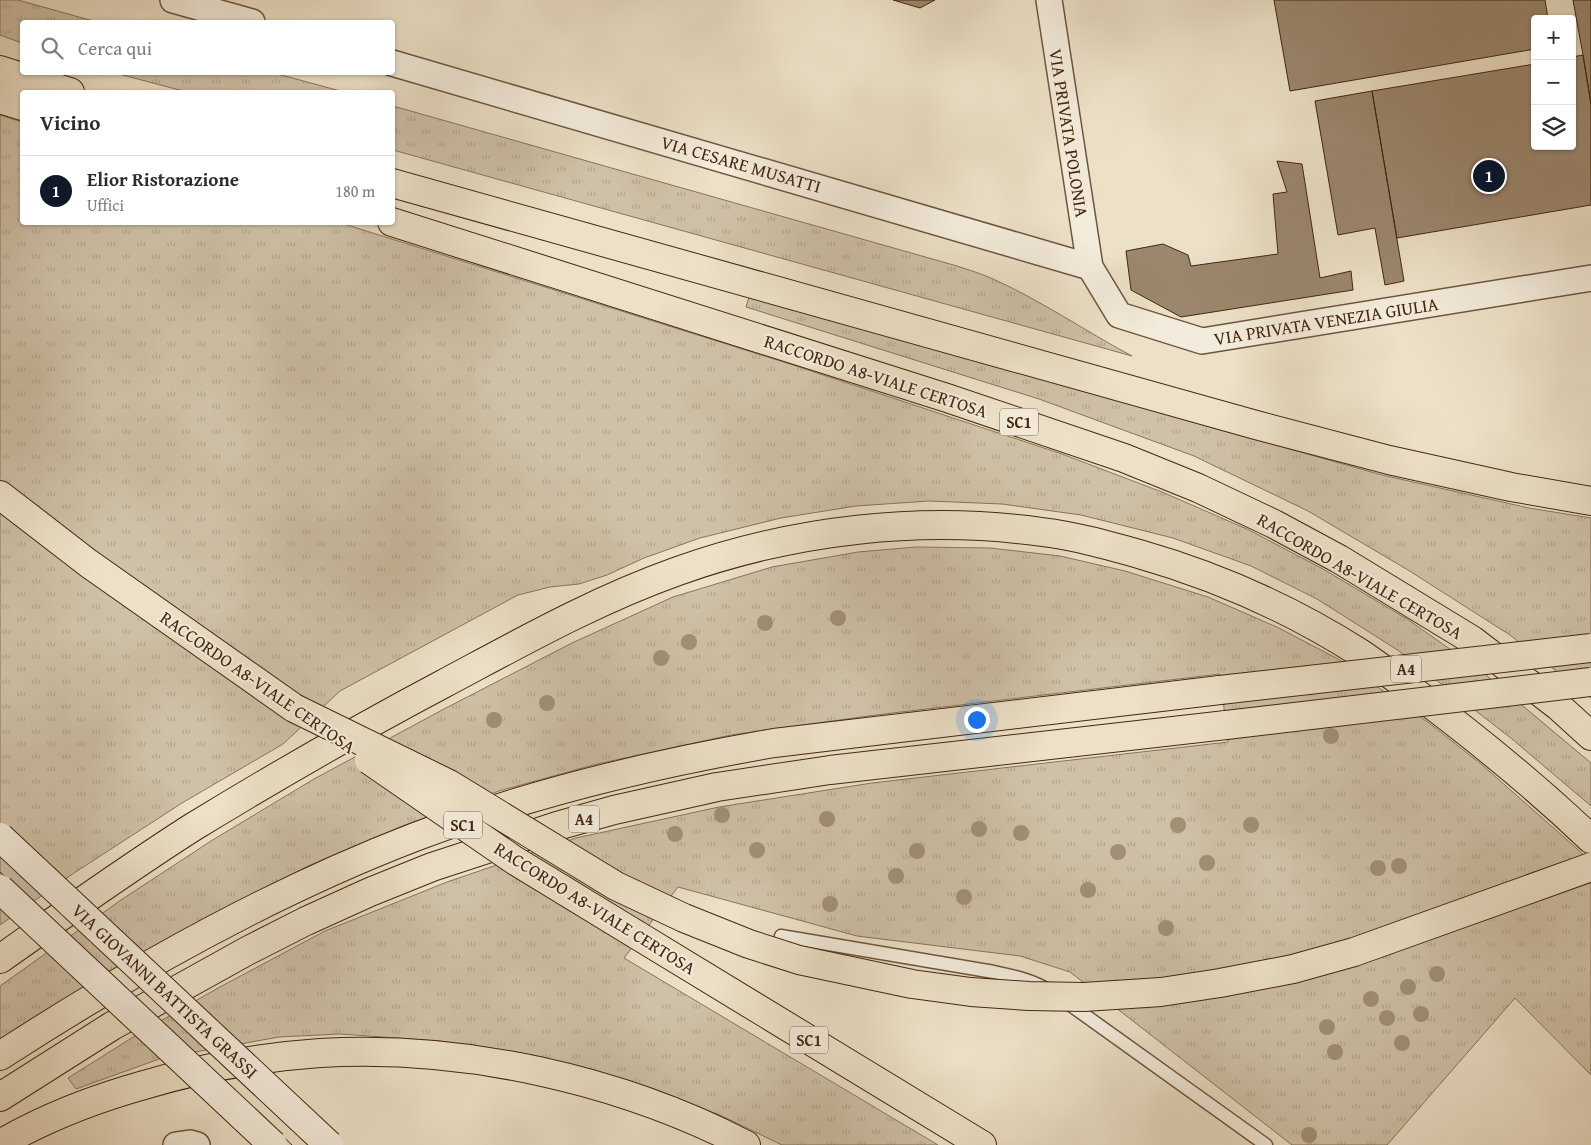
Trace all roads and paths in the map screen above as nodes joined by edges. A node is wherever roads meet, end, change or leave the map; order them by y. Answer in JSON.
{"nodes":[{"id":1,"x":173,"y":0,"type":"edge"},
{"id":2,"x":1049,"y":0,"type":"edge"},
{"id":3,"x":245,"y":20,"type":"edge"},
{"id":4,"x":395,"y":63,"type":"edge"},
{"id":5,"x":0,"y":70,"type":"edge"},
{"id":6,"x":64,"y":90,"type":"edge"},
{"id":7,"x":0,"y":99,"type":"edge"},
{"id":8,"x":20,"y":105,"type":"edge"},
{"id":9,"x":395,"y":184,"type":"edge"},
{"id":10,"x":395,"y":223,"type":"edge"},
{"id":11,"x":1090,"y":267,"type":"junction"},
{"id":12,"x":1591,"y":278,"type":"edge"},
{"id":13,"x":0,"y":495,"type":"edge"},
{"id":14,"x":1591,"y":501,"type":"edge"},
{"id":15,"x":1591,"y":648,"type":"edge"},
{"id":16,"x":1591,"y":682,"type":"edge"},
{"id":17,"x":294,"y":708,"type":"junction"},
{"id":18,"x":1591,"y":736,"type":"edge"},
{"id":19,"x":0,"y":837,"type":"edge"},
{"id":20,"x":1591,"y":839,"type":"edge"},
{"id":21,"x":1591,"y":867,"type":"edge"},
{"id":22,"x":0,"y":889,"type":"edge"},
{"id":23,"x":781,"y":936,"type":"dead end"},
{"id":24,"x":0,"y":959,"type":"edge"},
{"id":25,"x":0,"y":1056,"type":"edge"},
{"id":26,"x":0,"y":1097,"type":"edge"},
{"id":27,"x":0,"y":1144,"type":"edge"},
{"id":28,"x":176,"y":1145,"type":"edge"},
{"id":29,"x":197,"y":1145,"type":"edge"},
{"id":30,"x":274,"y":1145,"type":"edge"},
{"id":31,"x":329,"y":1145,"type":"edge"},
{"id":32,"x":746,"y":1145,"type":"edge"},
{"id":33,"x":982,"y":1145,"type":"edge"},
{"id":34,"x":1266,"y":1145,"type":"edge"}],
"edges":[{"from":1,"to":3,"type":"street"},
{"from":2,"to":11,"type":"street","name":"VIA PRIVATA POLONIA"},
{"from":4,"to":11,"type":"street","name":"VIA CESARE MUSATTI"},
{"from":5,"to":6,"type":"highway"},
{"from":7,"to":8,"type":"highway"},
{"from":9,"to":14,"type":"highway"},
{"from":10,"to":18,"type":"highway","name":"RACCORDO A8-VIALE CERTOSA","number":"SC1"},
{"from":11,"to":12,"type":"street","name":"VIA PRIVATA VENEZIA GIULIA"},
{"from":13,"to":17,"type":"highway","name":"RACCORDO A8-VIALE CERTOSA","number":"SC1"},
{"from":15,"to":25,"type":"highway","number":"A4","bridge":true},
{"from":16,"to":26,"type":"highway","number":"A4","bridge":true},
{"from":17,"to":21,"type":"highway","bridge":true},
{"from":17,"to":33,"type":"highway","name":"RACCORDO A8-VIALE CERTOSA","number":"SC1","bridge":true},
{"from":19,"to":31,"type":"main road","name":"VIA GIOVANNI BATTISTA GRASSI","bridge":true},
{"from":20,"to":24,"type":"highway"},
{"from":22,"to":30,"type":"main road","bridge":true},
{"from":23,"to":34,"type":"lane"},
{"from":27,"to":32,"type":"highway"},
{"from":28,"to":29,"type":"street"}]}
